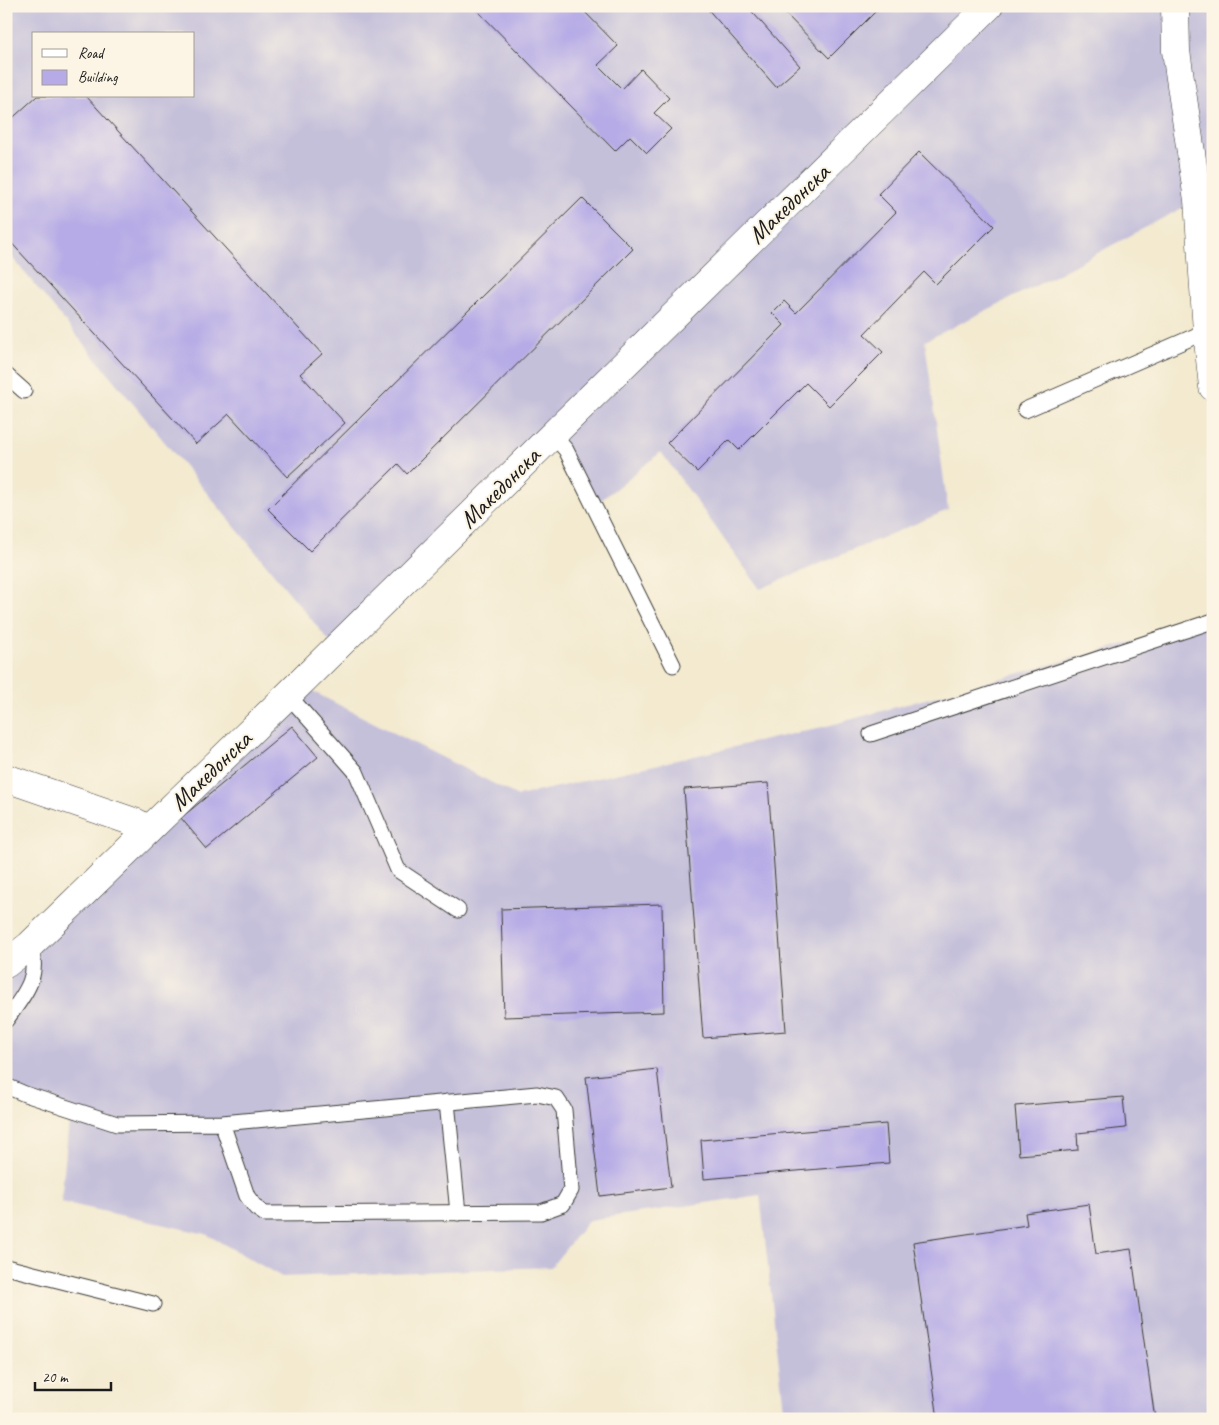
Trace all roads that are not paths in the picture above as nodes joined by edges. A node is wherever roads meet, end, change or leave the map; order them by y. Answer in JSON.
{"nodes":[{"id":1,"x":989,"y":6,"type":"edge"},
{"id":2,"x":1175,"y":6,"type":"edge"},
{"id":3,"x":1210,"y":331,"type":"edge"},
{"id":4,"x":6,"y":375,"type":"edge"},
{"id":5,"x":1213,"y":387,"type":"edge"},
{"id":6,"x":24,"y":391,"type":"dead end"},
{"id":7,"x":1025,"y":410,"type":"dead end"},
{"id":8,"x":552,"y":434,"type":"junction"},
{"id":9,"x":1213,"y":621,"type":"edge"},
{"id":10,"x":673,"y":665,"type":"dead end"},
{"id":11,"x":288,"y":695,"type":"junction"},
{"id":12,"x":871,"y":734,"type":"dead end"},
{"id":13,"x":6,"y":778,"type":"edge"},
{"id":14,"x":148,"y":830,"type":"junction"},
{"id":15,"x":458,"y":910,"type":"dead end"},
{"id":16,"x":30,"y":945,"type":"junction"},
{"id":17,"x":6,"y":964,"type":"edge"},
{"id":18,"x":6,"y":1020,"type":"edge"},
{"id":19,"x":6,"y":1086,"type":"edge"},
{"id":20,"x":447,"y":1102,"type":"junction"},
{"id":21,"x":222,"y":1123,"type":"junction"},
{"id":22,"x":458,"y":1213,"type":"junction"},
{"id":23,"x":6,"y":1267,"type":"edge"},
{"id":24,"x":153,"y":1304,"type":"dead end"}],
"edges":[{"from":1,"to":8,"type":"street","name":"Македонска"},
{"from":2,"to":3,"type":"street"},
{"from":3,"to":5,"type":"street"},
{"from":3,"to":7,"type":"lane"},
{"from":4,"to":6,"type":"lane"},
{"from":8,"to":10,"type":"lane"},
{"from":8,"to":11,"type":"street","name":"Македонска"},
{"from":9,"to":12,"type":"lane"},
{"from":11,"to":14,"type":"street","name":"Македонска"},
{"from":11,"to":15,"type":"lane"},
{"from":13,"to":14,"type":"street"},
{"from":14,"to":16,"type":"street","name":"Македонска"},
{"from":16,"to":17,"type":"street","name":"Македонска"},
{"from":16,"to":18,"type":"lane"},
{"from":19,"to":21,"type":"lane"},
{"from":20,"to":21,"type":"lane"},
{"from":20,"to":22,"type":"lane"},
{"from":20,"to":22,"type":"lane"},
{"from":21,"to":22,"type":"lane"},
{"from":23,"to":24,"type":"lane"}]}
